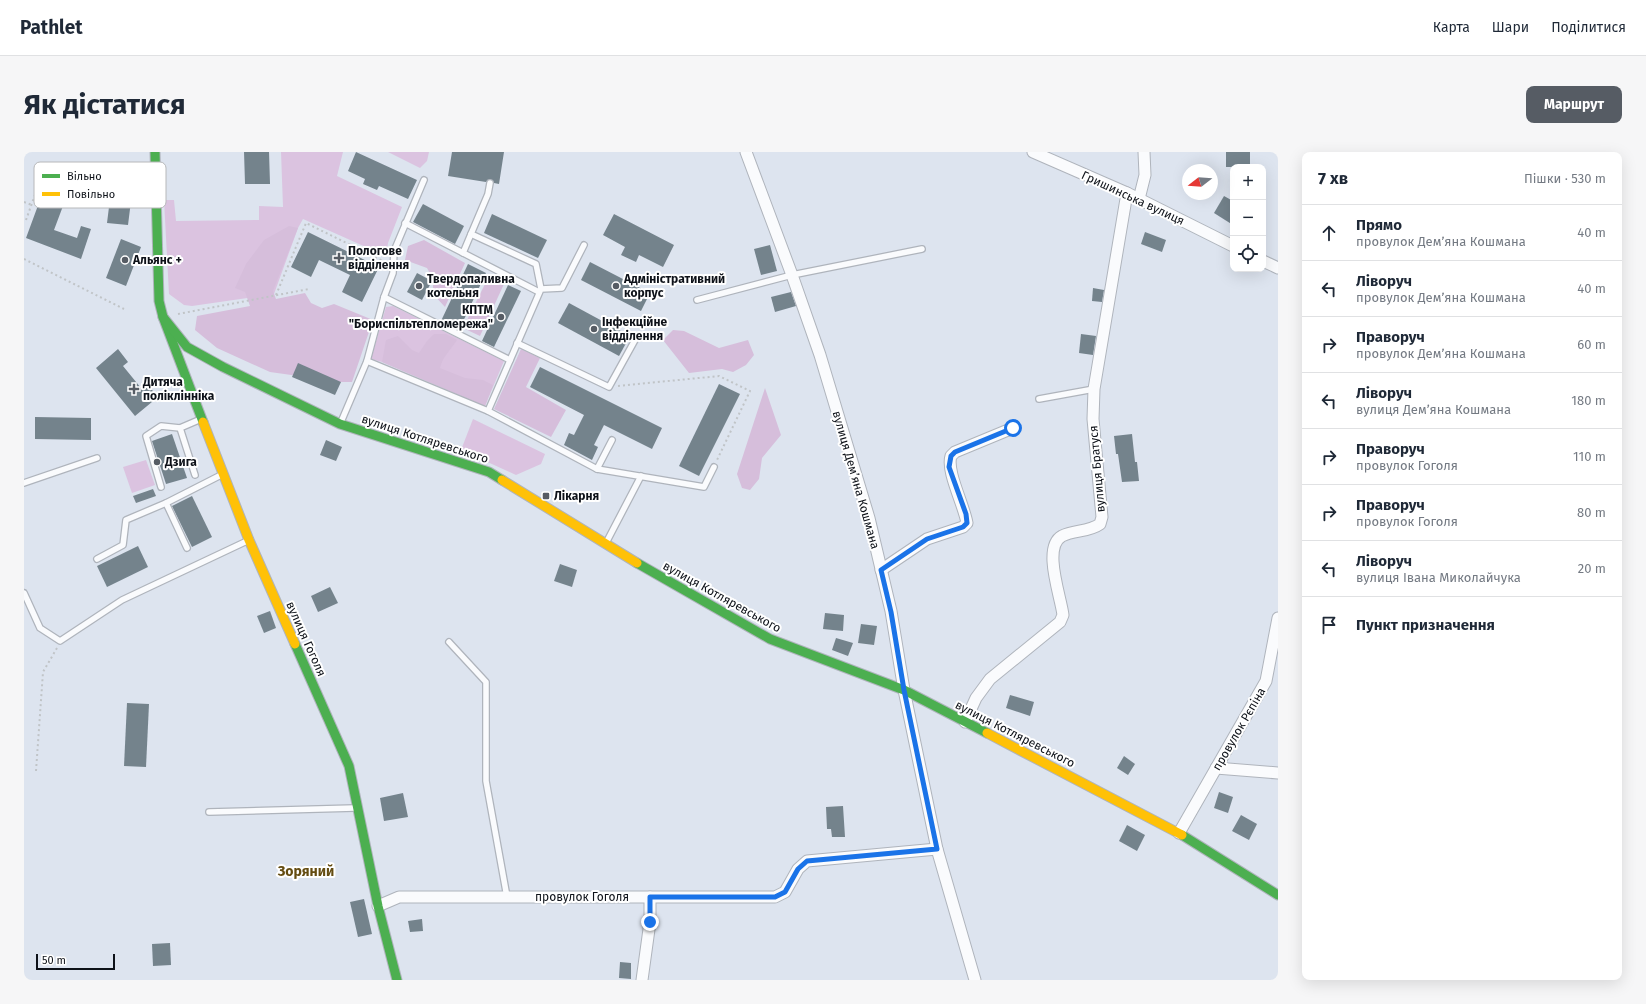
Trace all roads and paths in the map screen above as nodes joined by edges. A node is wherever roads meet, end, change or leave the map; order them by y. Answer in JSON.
{"nodes":[{"id":1,"x":155,"y":152,"type":"edge"},
{"id":2,"x":746,"y":152,"type":"edge"},
{"id":3,"x":1033,"y":152,"type":"edge"},
{"id":4,"x":1144,"y":152,"type":"edge"},
{"id":5,"x":155,"y":162,"type":"edge"},
{"id":6,"x":424,"y":180,"type":"dead end"},
{"id":7,"x":490,"y":183,"type":"dead end"},
{"id":8,"x":1127,"y":193,"type":"junction"},
{"id":9,"x":34,"y":199,"type":"edge"},
{"id":10,"x":1139,"y":199,"type":"junction"},
{"id":11,"x":24,"y":202,"type":"edge"},
{"id":12,"x":32,"y":205,"type":"junction"},
{"id":13,"x":157,"y":208,"type":"edge"},
{"id":14,"x":26,"y":220,"type":"dead end"},
{"id":15,"x":405,"y":224,"type":"junction"},
{"id":16,"x":471,"y":234,"type":"junction"},
{"id":17,"x":1230,"y":244,"type":"edge"},
{"id":18,"x":584,"y":245,"type":"dead end"},
{"id":19,"x":922,"y":249,"type":"dead end"},
{"id":20,"x":463,"y":253,"type":"junction"},
{"id":21,"x":24,"y":259,"type":"edge"},
{"id":22,"x":1266,"y":262,"type":"edge"},
{"id":23,"x":394,"y":266,"type":"junction"},
{"id":24,"x":1278,"y":268,"type":"edge"},
{"id":25,"x":792,"y":275,"type":"junction"},
{"id":26,"x":309,"y":289,"type":"dead end"},
{"id":27,"x":540,"y":290,"type":"junction"},
{"id":28,"x":276,"y":295,"type":"junction"},
{"id":29,"x":384,"y":297,"type":"junction"},
{"id":30,"x":697,"y":300,"type":"dead end"},
{"id":31,"x":124,"y":309,"type":"dead end"},
{"id":32,"x":178,"y":314,"type":"dead end"},
{"id":33,"x":163,"y":317,"type":"junction"},
{"id":34,"x":635,"y":340,"type":"dead end"},
{"id":35,"x":517,"y":343,"type":"junction"},
{"id":36,"x":510,"y":360,"type":"junction"},
{"id":37,"x":367,"y":361,"type":"junction"},
{"id":38,"x":609,"y":387,"type":"junction"},
{"id":39,"x":1094,"y":389,"type":"junction"},
{"id":40,"x":1039,"y":399,"type":"dead end"},
{"id":41,"x":488,"y":412,"type":"junction"},
{"id":42,"x":202,"y":418,"type":"junction"},
{"id":43,"x":340,"y":424,"type":"junction"},
{"id":44,"x":180,"y":428,"type":"junction"},
{"id":45,"x":1013,"y":428,"type":"dead end"},
{"id":46,"x":612,"y":440,"type":"dead end"},
{"id":47,"x":97,"y":458,"type":"dead end"},
{"id":48,"x":714,"y":467,"type":"joint"},
{"id":49,"x":597,"y":469,"type":"junction"},
{"id":50,"x":224,"y":474,"type":"junction"},
{"id":51,"x":195,"y":475,"type":"dead end"},
{"id":52,"x":641,"y":476,"type":"junction"},
{"id":53,"x":24,"y":483,"type":"edge"},
{"id":54,"x":161,"y":487,"type":"dead end"},
{"id":55,"x":166,"y":503,"type":"junction"},
{"id":56,"x":249,"y":540,"type":"junction"},
{"id":57,"x":606,"y":544,"type":"junction"},
{"id":58,"x":188,"y":548,"type":"dead end"},
{"id":59,"x":97,"y":559,"type":"dead end"},
{"id":60,"x":881,"y":570,"type":"junction"},
{"id":61,"x":24,"y":593,"type":"edge"},
{"id":62,"x":1278,"y":618,"type":"edge"},
{"id":63,"x":60,"y":641,"type":"junction"},
{"id":64,"x":449,"y":642,"type":"dead end"},
{"id":65,"x":904,"y":690,"type":"junction"},
{"id":66,"x":965,"y":722,"type":"junction"},
{"id":67,"x":1216,"y":768,"type":"junction"},
{"id":68,"x":36,"y":771,"type":"dead end"},
{"id":69,"x":1278,"y":773,"type":"edge"},
{"id":70,"x":358,"y":808,"type":"junction"},
{"id":71,"x":209,"y":812,"type":"dead end"},
{"id":72,"x":1179,"y":833,"type":"junction"},
{"id":73,"x":937,"y":849,"type":"junction"},
{"id":74,"x":1278,"y":895,"type":"edge"},
{"id":75,"x":507,"y":897,"type":"junction"},
{"id":76,"x":650,"y":897,"type":"junction"},
{"id":77,"x":378,"y":906,"type":"junction"},
{"id":78,"x":397,"y":980,"type":"edge"},
{"id":79,"x":642,"y":980,"type":"edge"},
{"id":80,"x":975,"y":980,"type":"edge"}],
"edges":[{"from":1,"to":5,"type":"street","name":"вулиця Гоголя"},
{"from":2,"to":25,"type":"street","name":"вулиця Демʼяна Кошмана"},
{"from":3,"to":8,"type":"street","name":"Гришинська вулиця"},
{"from":4,"to":10,"type":"street"},
{"from":6,"to":15,"type":"lane"},
{"from":7,"to":16,"type":"lane"},
{"from":8,"to":10,"type":"street","name":"Гришинська вулиця"},
{"from":8,"to":39,"type":"street","name":"вулиця Братуся"},
{"from":9,"to":12,"type":"path"},
{"from":10,"to":17,"type":"street","name":"Гришинська вулиця"},
{"from":11,"to":12,"type":"path"},
{"from":12,"to":14,"type":"path"},
{"from":13,"to":33,"type":"street","name":"вулиця Гоголя"},
{"from":15,"to":20,"type":"lane"},
{"from":15,"to":23,"type":"lane"},
{"from":16,"to":20,"type":"lane"},
{"from":16,"to":27,"type":"lane"},
{"from":18,"to":27,"type":"lane"},
{"from":19,"to":25,"type":"lane"},
{"from":20,"to":27,"type":"lane"},
{"from":21,"to":31,"type":"path"},
{"from":22,"to":24,"type":"street"},
{"from":23,"to":28,"type":"path"},
{"from":23,"to":29,"type":"lane"},
{"from":25,"to":30,"type":"lane"},
{"from":25,"to":60,"type":"street","name":"вулиця Демʼяна Кошмана"},
{"from":26,"to":28,"type":"path"},
{"from":27,"to":35,"type":"lane"},
{"from":28,"to":32,"type":"path"},
{"from":29,"to":36,"type":"lane"},
{"from":29,"to":37,"type":"lane"},
{"from":33,"to":42,"type":"street","name":"вулиця Гоголя"},
{"from":33,"to":43,"type":"street","name":"вулиця Котляревського"},
{"from":34,"to":38,"type":"lane"},
{"from":35,"to":36,"type":"lane"},
{"from":35,"to":38,"type":"lane"},
{"from":36,"to":41,"type":"lane"},
{"from":37,"to":41,"type":"lane"},
{"from":37,"to":43,"type":"lane"},
{"from":38,"to":48,"type":"path"},
{"from":39,"to":40,"type":"lane"},
{"from":39,"to":66,"type":"street","name":"вулиця Братуся"},
{"from":41,"to":49,"type":"lane"},
{"from":42,"to":44,"type":"lane"},
{"from":42,"to":50,"type":"street","name":"вулиця Гоголя"},
{"from":43,"to":57,"type":"street","name":"вулиця Котляревського"},
{"from":44,"to":51,"type":"lane"},
{"from":44,"to":54,"type":"lane"},
{"from":45,"to":60,"type":"street"},
{"from":46,"to":49,"type":"lane"},
{"from":47,"to":53,"type":"lane"},
{"from":48,"to":52,"type":"lane"},
{"from":49,"to":52,"type":"lane"},
{"from":50,"to":55,"type":"lane"},
{"from":50,"to":56,"type":"street","name":"вулиця Гоголя"},
{"from":52,"to":57,"type":"lane"},
{"from":55,"to":58,"type":"lane"},
{"from":55,"to":59,"type":"lane"},
{"from":56,"to":63,"type":"lane"},
{"from":56,"to":70,"type":"street","name":"вулиця Гоголя"},
{"from":57,"to":65,"type":"street","name":"вулиця Котляревського"},
{"from":60,"to":65,"type":"street","name":"вулиця Демʼяна Кошмана"},
{"from":61,"to":63,"type":"lane"},
{"from":62,"to":67,"type":"street","name":"провулок Рєпіна"},
{"from":63,"to":68,"type":"path"},
{"from":64,"to":75,"type":"lane"},
{"from":65,"to":66,"type":"street","name":"вулиця Котляревського"},
{"from":65,"to":73,"type":"street","name":"вулиця Демʼяна Кошмана"},
{"from":66,"to":72,"type":"street","name":"вулиця Котляревського"},
{"from":67,"to":69,"type":"street"},
{"from":67,"to":72,"type":"street","name":"провулок Рєпіна"},
{"from":70,"to":71,"type":"lane"},
{"from":70,"to":77,"type":"street","name":"вулиця Гоголя"},
{"from":72,"to":74,"type":"street","name":"вулиця Котляревського"},
{"from":73,"to":76,"type":"street","name":"провулок Гоголя"},
{"from":73,"to":80,"type":"street","name":"вулиця Демʼяна Кошмана"},
{"from":75,"to":76,"type":"street","name":"провулок Гоголя"},
{"from":75,"to":77,"type":"street","name":"провулок Гоголя"},
{"from":76,"to":79,"type":"street"},
{"from":77,"to":78,"type":"street","name":"вулиця Гоголя"}]}
